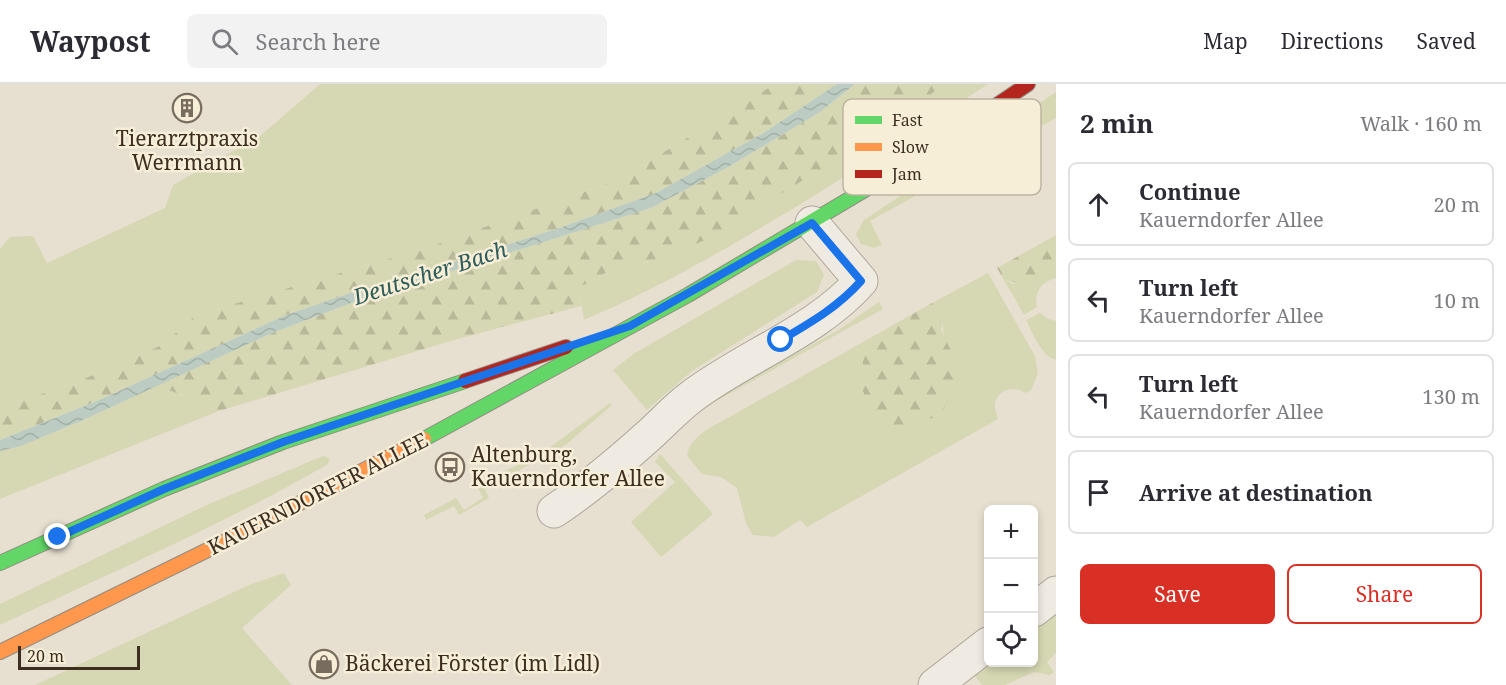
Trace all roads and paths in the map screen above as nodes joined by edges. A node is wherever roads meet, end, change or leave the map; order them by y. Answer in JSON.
{"nodes":[{"id":1,"x":1028,"y":84,"type":"edge"},
{"id":2,"x":1006,"y":99,"type":"edge"},
{"id":3,"x":858,"y":195,"type":"edge"},
{"id":4,"x":812,"y":223,"type":"junction"},
{"id":5,"x":630,"y":326,"type":"junction"},
{"id":6,"x":554,"y":512,"type":"dead end"},
{"id":7,"x":0,"y":563,"type":"edge"},
{"id":8,"x":1056,"y":593,"type":"edge"},
{"id":9,"x":1038,"y":607,"type":"edge"},
{"id":10,"x":984,"y":647,"type":"edge"},
{"id":11,"x":0,"y":652,"type":"edge"},
{"id":12,"x":935,"y":685,"type":"edge"}],
"edges":[{"from":1,"to":2,"type":"main road","name":"KAUERNDORFER ALLEE"},
{"from":3,"to":4,"type":"main road","name":"KAUERNDORFER ALLEE"},
{"from":4,"to":5,"type":"main road","name":"KAUERNDORFER ALLEE"},
{"from":4,"to":6,"type":"street"},
{"from":5,"to":7,"type":"main road","name":"KAUERNDORFER ALLEE"},
{"from":5,"to":11,"type":"main road","name":"KAUERNDORFER ALLEE"},
{"from":8,"to":9,"type":"street"},
{"from":10,"to":12,"type":"street"}]}
